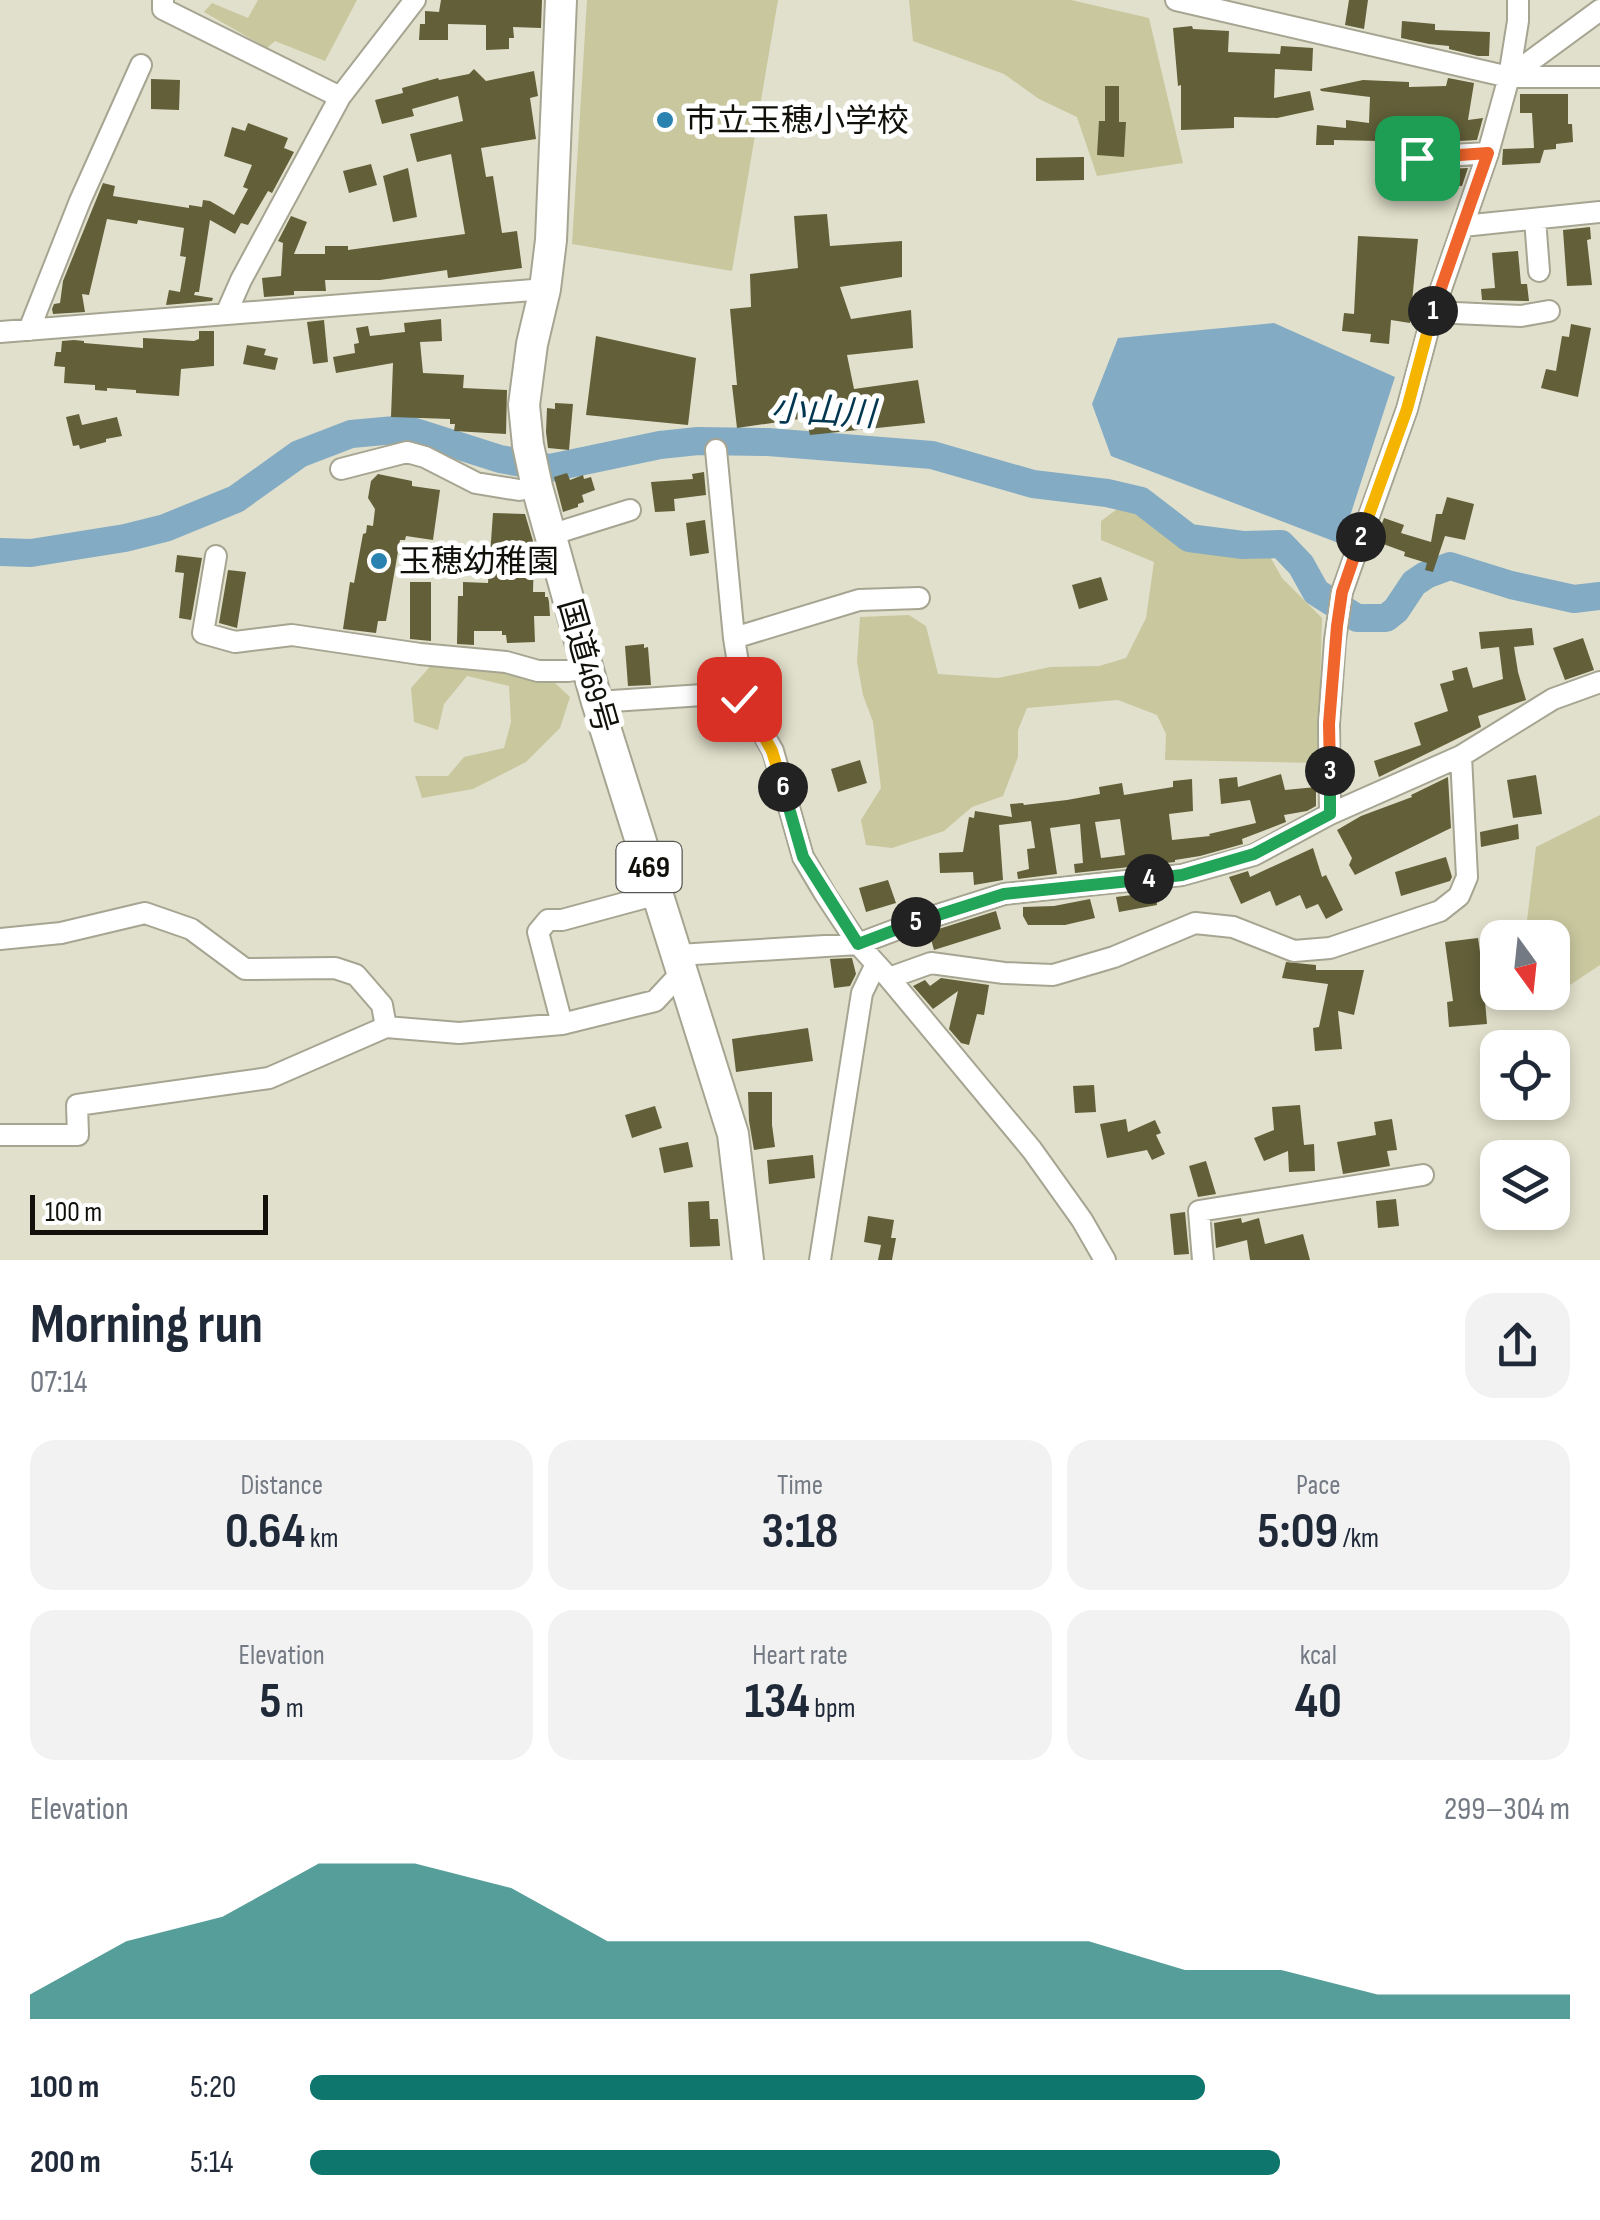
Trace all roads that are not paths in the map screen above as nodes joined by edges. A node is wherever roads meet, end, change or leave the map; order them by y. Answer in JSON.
{"nodes":[{"id":1,"x":163,"y":0,"type":"edge"},
{"id":2,"x":415,"y":0,"type":"edge"},
{"id":3,"x":561,"y":0,"type":"edge"},
{"id":4,"x":1176,"y":0,"type":"edge"},
{"id":5,"x":1518,"y":0,"type":"edge"},
{"id":6,"x":1600,"y":10,"type":"edge"},
{"id":7,"x":141,"y":65,"type":"dead end"},
{"id":8,"x":1510,"y":76,"type":"junction"},
{"id":9,"x":1600,"y":77,"type":"edge"},
{"id":10,"x":340,"y":96,"type":"junction"},
{"id":11,"x":1488,"y":153,"type":"junction"},
{"id":12,"x":1417,"y":158,"type":"dead end"},
{"id":13,"x":1600,"y":212,"type":"edge"},
{"id":14,"x":1535,"y":219,"type":"junction"},
{"id":15,"x":1463,"y":226,"type":"junction"},
{"id":16,"x":1539,"y":271,"type":"dead end"},
{"id":17,"x":545,"y":289,"type":"junction"},
{"id":18,"x":1549,"y":311,"type":"dead end"},
{"id":19,"x":1433,"y":312,"type":"junction"},
{"id":20,"x":226,"y":314,"type":"junction"},
{"id":21,"x":29,"y":330,"type":"junction"},
{"id":22,"x":0,"y":332,"type":"edge"},
{"id":23,"x":716,"y":450,"type":"dead end"},
{"id":24,"x":341,"y":469,"type":"dead end"},
{"id":25,"x":534,"y":471,"type":"junction"},
{"id":26,"x":630,"y":510,"type":"dead end"},
{"id":27,"x":550,"y":535,"type":"junction"},
{"id":28,"x":216,"y":556,"type":"dead end"},
{"id":29,"x":918,"y":598,"type":"dead end"},
{"id":30,"x":734,"y":638,"type":"junction"},
{"id":31,"x":588,"y":668,"type":"junction"},
{"id":32,"x":1600,"y":682,"type":"edge"},
{"id":33,"x":744,"y":700,"type":"junction"},
{"id":34,"x":597,"y":702,"type":"junction"},
{"id":35,"x":1461,"y":756,"type":"junction"},
{"id":36,"x":1330,"y":814,"type":"junction"},
{"id":37,"x":658,"y":894,"type":"junction"},
{"id":38,"x":0,"y":939,"type":"edge"},
{"id":39,"x":858,"y":944,"type":"junction"},
{"id":40,"x":680,"y":964,"type":"junction"},
{"id":41,"x":883,"y":970,"type":"junction"},
{"id":42,"x":562,"y":1024,"type":"junction"},
{"id":43,"x":386,"y":1028,"type":"junction"},
{"id":44,"x":0,"y":1134,"type":"edge"},
{"id":45,"x":1423,"y":1175,"type":"dead end"},
{"id":46,"x":748,"y":1260,"type":"edge"},
{"id":47,"x":820,"y":1260,"type":"edge"},
{"id":48,"x":1105,"y":1260,"type":"edge"},
{"id":49,"x":1203,"y":1260,"type":"edge"}],
"edges":[{"from":1,"to":10,"type":"street"},
{"from":2,"to":10,"type":"street"},
{"from":3,"to":17,"type":"highway","name":"国道469号","number":"469"},
{"from":4,"to":8,"type":"street"},
{"from":5,"to":8,"type":"street"},
{"from":6,"to":8,"type":"street"},
{"from":7,"to":21,"type":"street"},
{"from":8,"to":9,"type":"street"},
{"from":8,"to":11,"type":"street"},
{"from":10,"to":20,"type":"street"},
{"from":11,"to":12,"type":"street"},
{"from":11,"to":15,"type":"street"},
{"from":13,"to":14,"type":"street"},
{"from":14,"to":15,"type":"street"},
{"from":14,"to":16,"type":"street"},
{"from":15,"to":19,"type":"street"},
{"from":17,"to":20,"type":"street"},
{"from":17,"to":25,"type":"highway","name":"国道469号","number":"469"},
{"from":18,"to":19,"type":"street"},
{"from":19,"to":36,"type":"street"},
{"from":20,"to":21,"type":"street"},
{"from":21,"to":22,"type":"street"},
{"from":23,"to":30,"type":"street"},
{"from":24,"to":25,"type":"street"},
{"from":25,"to":27,"type":"highway","name":"国道469号","number":"469"},
{"from":26,"to":27,"type":"street"},
{"from":27,"to":31,"type":"highway","name":"国道469号","number":"469"},
{"from":28,"to":31,"type":"street"},
{"from":29,"to":30,"type":"street"},
{"from":30,"to":33,"type":"street"},
{"from":31,"to":34,"type":"highway","name":"国道469号","number":"469"},
{"from":32,"to":35,"type":"street"},
{"from":33,"to":34,"type":"street"},
{"from":33,"to":39,"type":"street"},
{"from":34,"to":37,"type":"highway","name":"国道469号","number":"469"},
{"from":35,"to":36,"type":"street"},
{"from":35,"to":41,"type":"street"},
{"from":36,"to":39,"type":"street"},
{"from":37,"to":40,"type":"highway","name":"国道469号","number":"469"},
{"from":37,"to":42,"type":"street"},
{"from":38,"to":43,"type":"street"},
{"from":39,"to":40,"type":"street"},
{"from":39,"to":41,"type":"street"},
{"from":40,"to":42,"type":"street"},
{"from":40,"to":46,"type":"highway","name":"国道469号","number":"469"},
{"from":41,"to":47,"type":"street"},
{"from":41,"to":48,"type":"street"},
{"from":42,"to":43,"type":"street"},
{"from":43,"to":44,"type":"street"},
{"from":45,"to":49,"type":"street"}]}
